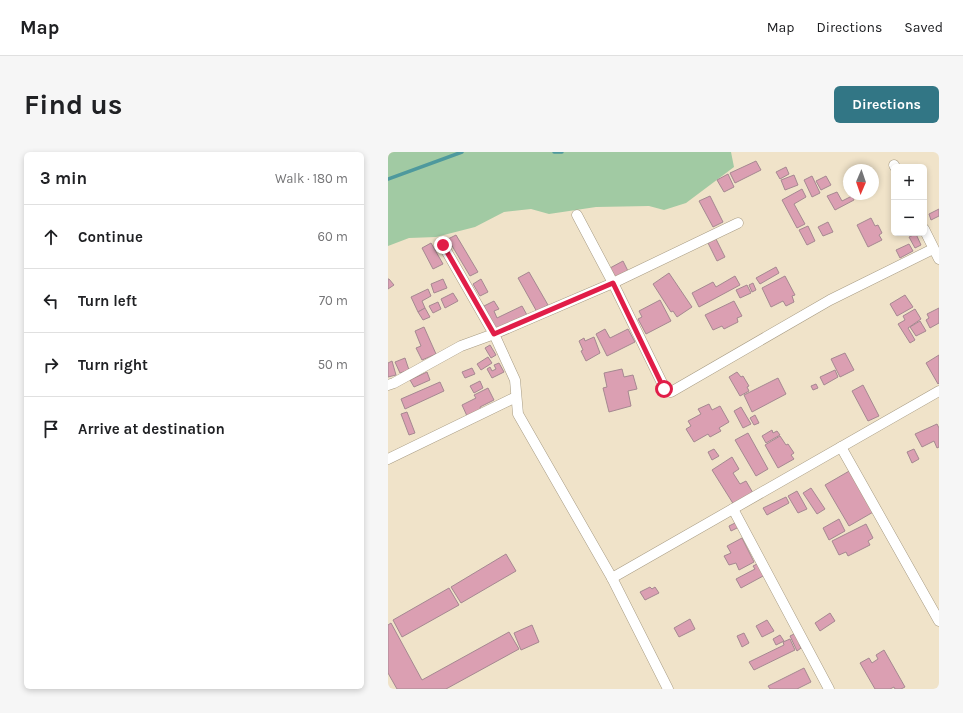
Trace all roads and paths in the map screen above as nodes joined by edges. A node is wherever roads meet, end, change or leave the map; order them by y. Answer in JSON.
{"nodes":[{"id":1,"x":576,"y":215,"type":"dead end"},
{"id":2,"x":738,"y":223,"type":"dead end"},
{"id":3,"x":927,"y":236,"type":"edge"},
{"id":4,"x":443,"y":245,"type":"dead end"},
{"id":5,"x":933,"y":249,"type":"junction"},
{"id":6,"x":939,"y":259,"type":"edge"},
{"id":7,"x":613,"y":283,"type":"junction"},
{"id":8,"x":494,"y":334,"type":"junction"},
{"id":9,"x":388,"y":385,"type":"edge"},
{"id":10,"x":939,"y":391,"type":"edge"},
{"id":11,"x":516,"y":397,"type":"junction"},
{"id":12,"x":841,"y":447,"type":"junction"},
{"id":13,"x":388,"y":459,"type":"edge"},
{"id":14,"x":733,"y":509,"type":"junction"},
{"id":15,"x":612,"y":578,"type":"junction"},
{"id":16,"x":939,"y":621,"type":"edge"},
{"id":17,"x":668,"y":689,"type":"edge"},
{"id":18,"x":829,"y":689,"type":"edge"}],
"edges":[{"from":1,"to":7,"type":"street"},
{"from":2,"to":7,"type":"street"},
{"from":3,"to":5,"type":"street"},
{"from":4,"to":8,"type":"street"},
{"from":5,"to":6,"type":"street"},
{"from":5,"to":7,"type":"street"},
{"from":7,"to":8,"type":"street"},
{"from":8,"to":9,"type":"street"},
{"from":8,"to":11,"type":"street"},
{"from":10,"to":12,"type":"street"},
{"from":11,"to":13,"type":"street"},
{"from":11,"to":15,"type":"street"},
{"from":12,"to":14,"type":"street"},
{"from":12,"to":16,"type":"street"},
{"from":14,"to":15,"type":"street"},
{"from":14,"to":18,"type":"street"},
{"from":15,"to":17,"type":"street"}]}
